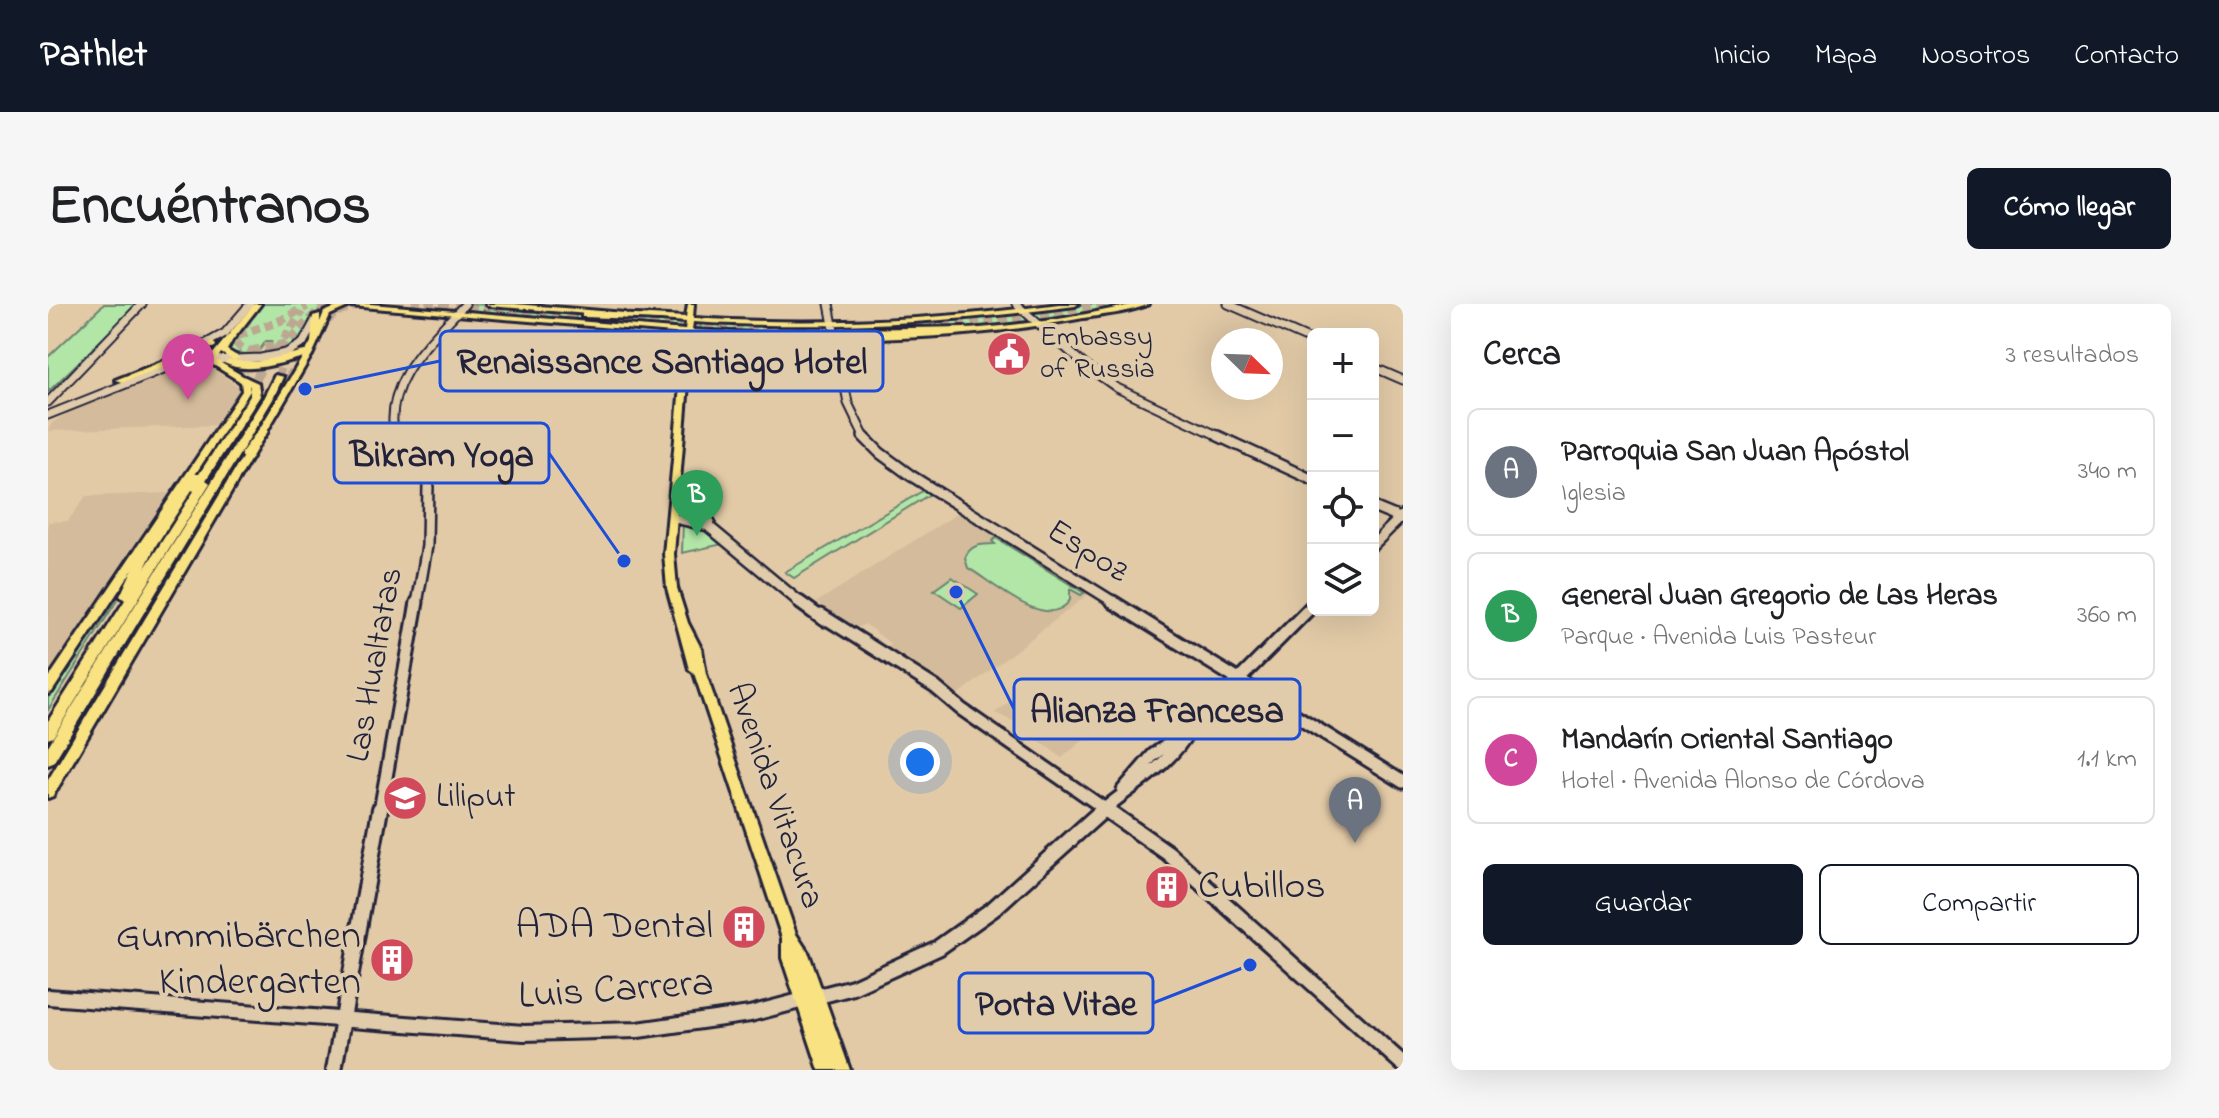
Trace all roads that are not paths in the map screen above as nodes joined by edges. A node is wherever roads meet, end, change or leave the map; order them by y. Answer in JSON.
{"nodes":[{"id":1,"x":142,"y":304,"type":"edge"},
{"id":2,"x":254,"y":304,"type":"edge"},
{"id":3,"x":349,"y":304,"type":"edge"},
{"id":4,"x":465,"y":304,"type":"edge"},
{"id":5,"x":489,"y":304,"type":"edge"},
{"id":6,"x":693,"y":304,"type":"edge"},
{"id":7,"x":829,"y":304,"type":"edge"},
{"id":8,"x":1016,"y":304,"type":"edge"},
{"id":9,"x":1075,"y":304,"type":"edge"},
{"id":10,"x":1146,"y":304,"type":"edge"},
{"id":11,"x":1228,"y":304,"type":"edge"},
{"id":12,"x":1025,"y":311,"type":"junction"},
{"id":13,"x":457,"y":313,"type":"junction"},
{"id":14,"x":585,"y":315,"type":"dead end"},
{"id":15,"x":661,"y":318,"type":"junction"},
{"id":16,"x":316,"y":319,"type":"joint"},
{"id":17,"x":692,"y":320,"type":"junction"},
{"id":18,"x":1038,"y":323,"type":"junction"},
{"id":19,"x":833,"y":324,"type":"junction"},
{"id":20,"x":237,"y":328,"type":"junction"},
{"id":21,"x":965,"y":330,"type":"junction"},
{"id":22,"x":854,"y":332,"type":"dead end"},
{"id":23,"x":691,"y":333,"type":"junction"},
{"id":24,"x":221,"y":337,"type":"junction"},
{"id":25,"x":835,"y":337,"type":"junction"},
{"id":26,"x":1307,"y":338,"type":"edge"},
{"id":27,"x":311,"y":350,"type":"junction"},
{"id":28,"x":212,"y":358,"type":"junction"},
{"id":29,"x":233,"y":360,"type":"junction"},
{"id":30,"x":1379,"y":370,"type":"edge"},
{"id":31,"x":242,"y":379,"type":"junction"},
{"id":32,"x":120,"y":380,"type":"joint"},
{"id":33,"x":1403,"y":380,"type":"edge"},
{"id":34,"x":254,"y":393,"type":"junction"},
{"id":35,"x":48,"y":402,"type":"edge"},
{"id":36,"x":73,"y":405,"type":"junction"},
{"id":37,"x":48,"y":409,"type":"edge"},
{"id":38,"x":48,"y":415,"type":"edge"},
{"id":39,"x":48,"y":422,"type":"edge"},
{"id":40,"x":263,"y":431,"type":"junction"},
{"id":41,"x":200,"y":471,"type":"junction"},
{"id":42,"x":1307,"y":477,"type":"edge"},
{"id":43,"x":681,"y":496,"type":"junction"},
{"id":44,"x":1379,"y":509,"type":"edge"},
{"id":45,"x":676,"y":514,"type":"junction"},
{"id":46,"x":1401,"y":518,"type":"edge"},
{"id":47,"x":1374,"y":544,"type":"edge"},
{"id":48,"x":186,"y":545,"type":"tunnel mouth"},
{"id":49,"x":174,"y":552,"type":"junction"},
{"id":50,"x":159,"y":555,"type":"junction"},
{"id":51,"x":785,"y":588,"type":"junction"},
{"id":52,"x":1307,"y":614,"type":"edge"},
{"id":53,"x":116,"y":625,"type":"junction"},
{"id":54,"x":109,"y":658,"type":"junction"},
{"id":55,"x":1243,"y":681,"type":"junction"},
{"id":56,"x":48,"y":689,"type":"edge"},
{"id":57,"x":51,"y":728,"type":"edge"},
{"id":58,"x":48,"y":759,"type":"edge"},
{"id":59,"x":1403,"y":782,"type":"edge"},
{"id":60,"x":48,"y":792,"type":"edge"},
{"id":61,"x":1106,"y":807,"type":"junction"},
{"id":62,"x":48,"y":997,"type":"edge"},
{"id":63,"x":811,"y":1000,"type":"junction"},
{"id":64,"x":344,"y":1021,"type":"junction"},
{"id":65,"x":1403,"y":1064,"type":"edge"},
{"id":66,"x":334,"y":1070,"type":"edge"},
{"id":67,"x":828,"y":1070,"type":"edge"},
{"id":68,"x":841,"y":1070,"type":"edge"}],
"edges":[{"from":1,"to":35,"type":"street"},
{"from":2,"to":20,"type":"main road"},
{"from":2,"to":24,"type":"street"},
{"from":3,"to":13,"type":"main road"},
{"from":3,"to":27,"type":"main road"},
{"from":4,"to":13,"type":"street","name":"Las Hualtatas"},
{"from":5,"to":15,"type":"main road"},
{"from":6,"to":17,"type":"main road","name":"Avenida Vitacura"},
{"from":7,"to":19,"type":"street","name":"Espoz"},
{"from":8,"to":12,"type":"street"},
{"from":9,"to":12,"type":"main road"},
{"from":10,"to":18,"type":"main road"},
{"from":11,"to":26,"type":"street"},
{"from":12,"to":18,"type":"street"},
{"from":12,"to":19,"type":"main road"},
{"from":13,"to":23,"type":"main road"},
{"from":13,"to":64,"type":"street","name":"Las Hualtatas"},
{"from":14,"to":15,"type":"highway"},
{"from":15,"to":17,"type":"main road"},
{"from":16,"to":27,"type":"main road"},
{"from":16,"to":29,"type":"street"},
{"from":17,"to":19,"type":"main road"},
{"from":17,"to":23,"type":"main road","name":"Avenida Vitacura"},
{"from":18,"to":21,"type":"main road"},
{"from":18,"to":42,"type":"street"},
{"from":19,"to":25,"type":"street","name":"Espoz"},
{"from":20,"to":24,"type":"main road"},
{"from":20,"to":29,"type":"main road"},
{"from":21,"to":22,"type":"highway"},
{"from":21,"to":25,"type":"main road"},
{"from":23,"to":25,"type":"main road"},
{"from":23,"to":43,"type":"main road","name":"Avenida Vitacura"},
{"from":23,"to":45,"type":"main road","name":"Avenida Vitacura"},
{"from":24,"to":28,"type":"main road"},
{"from":24,"to":32,"type":"highway"},
{"from":25,"to":55,"type":"street","name":"Espoz"},
{"from":27,"to":29,"type":"highway"},
{"from":27,"to":40,"type":"main road"},
{"from":28,"to":29,"type":"street"},
{"from":28,"to":31,"type":"main road"},
{"from":28,"to":36,"type":"street"},
{"from":30,"to":33,"type":"street"},
{"from":31,"to":34,"type":"highway"},
{"from":31,"to":41,"type":"main road"},
{"from":32,"to":37,"type":"street"},
{"from":34,"to":41,"type":"highway"},
{"from":34,"to":41,"type":"highway"},
{"from":36,"to":38,"type":"street"},
{"from":36,"to":39,"type":"street"},
{"from":40,"to":49,"type":"highway"},
{"from":40,"to":60,"type":"main road"},
{"from":41,"to":50,"type":"highway"},
{"from":41,"to":53,"type":"highway"},
{"from":41,"to":56,"type":"main road"},
{"from":43,"to":45,"type":"main road","name":"Avenida Vitacura"},
{"from":43,"to":51,"type":"street"},
{"from":44,"to":46,"type":"street"},
{"from":45,"to":51,"type":"street"},
{"from":45,"to":63,"type":"main road","name":"Avenida Vitacura"},
{"from":46,"to":47,"type":"street"},
{"from":48,"to":54,"type":"highway"},
{"from":49,"to":50,"type":"highway"},
{"from":49,"to":54,"type":"highway"},
{"from":50,"to":53,"type":"highway"},
{"from":51,"to":61,"type":"street"},
{"from":52,"to":55,"type":"street","name":"Luis Carrera"},
{"from":53,"to":57,"type":"highway"},
{"from":54,"to":58,"type":"highway"},
{"from":55,"to":59,"type":"street"},
{"from":55,"to":61,"type":"street","name":"Luis Carrera"},
{"from":61,"to":63,"type":"street","name":"Luis Carrera"},
{"from":61,"to":65,"type":"street"},
{"from":62,"to":64,"type":"street","name":"Luis Carrera"},
{"from":63,"to":64,"type":"street","name":"Luis Carrera"},
{"from":63,"to":67,"type":"main road","name":"Avenida Vitacura"},
{"from":63,"to":68,"type":"main road","name":"Avenida Vitacura"},
{"from":64,"to":66,"type":"street","name":"Las Hualtatas"}]}
